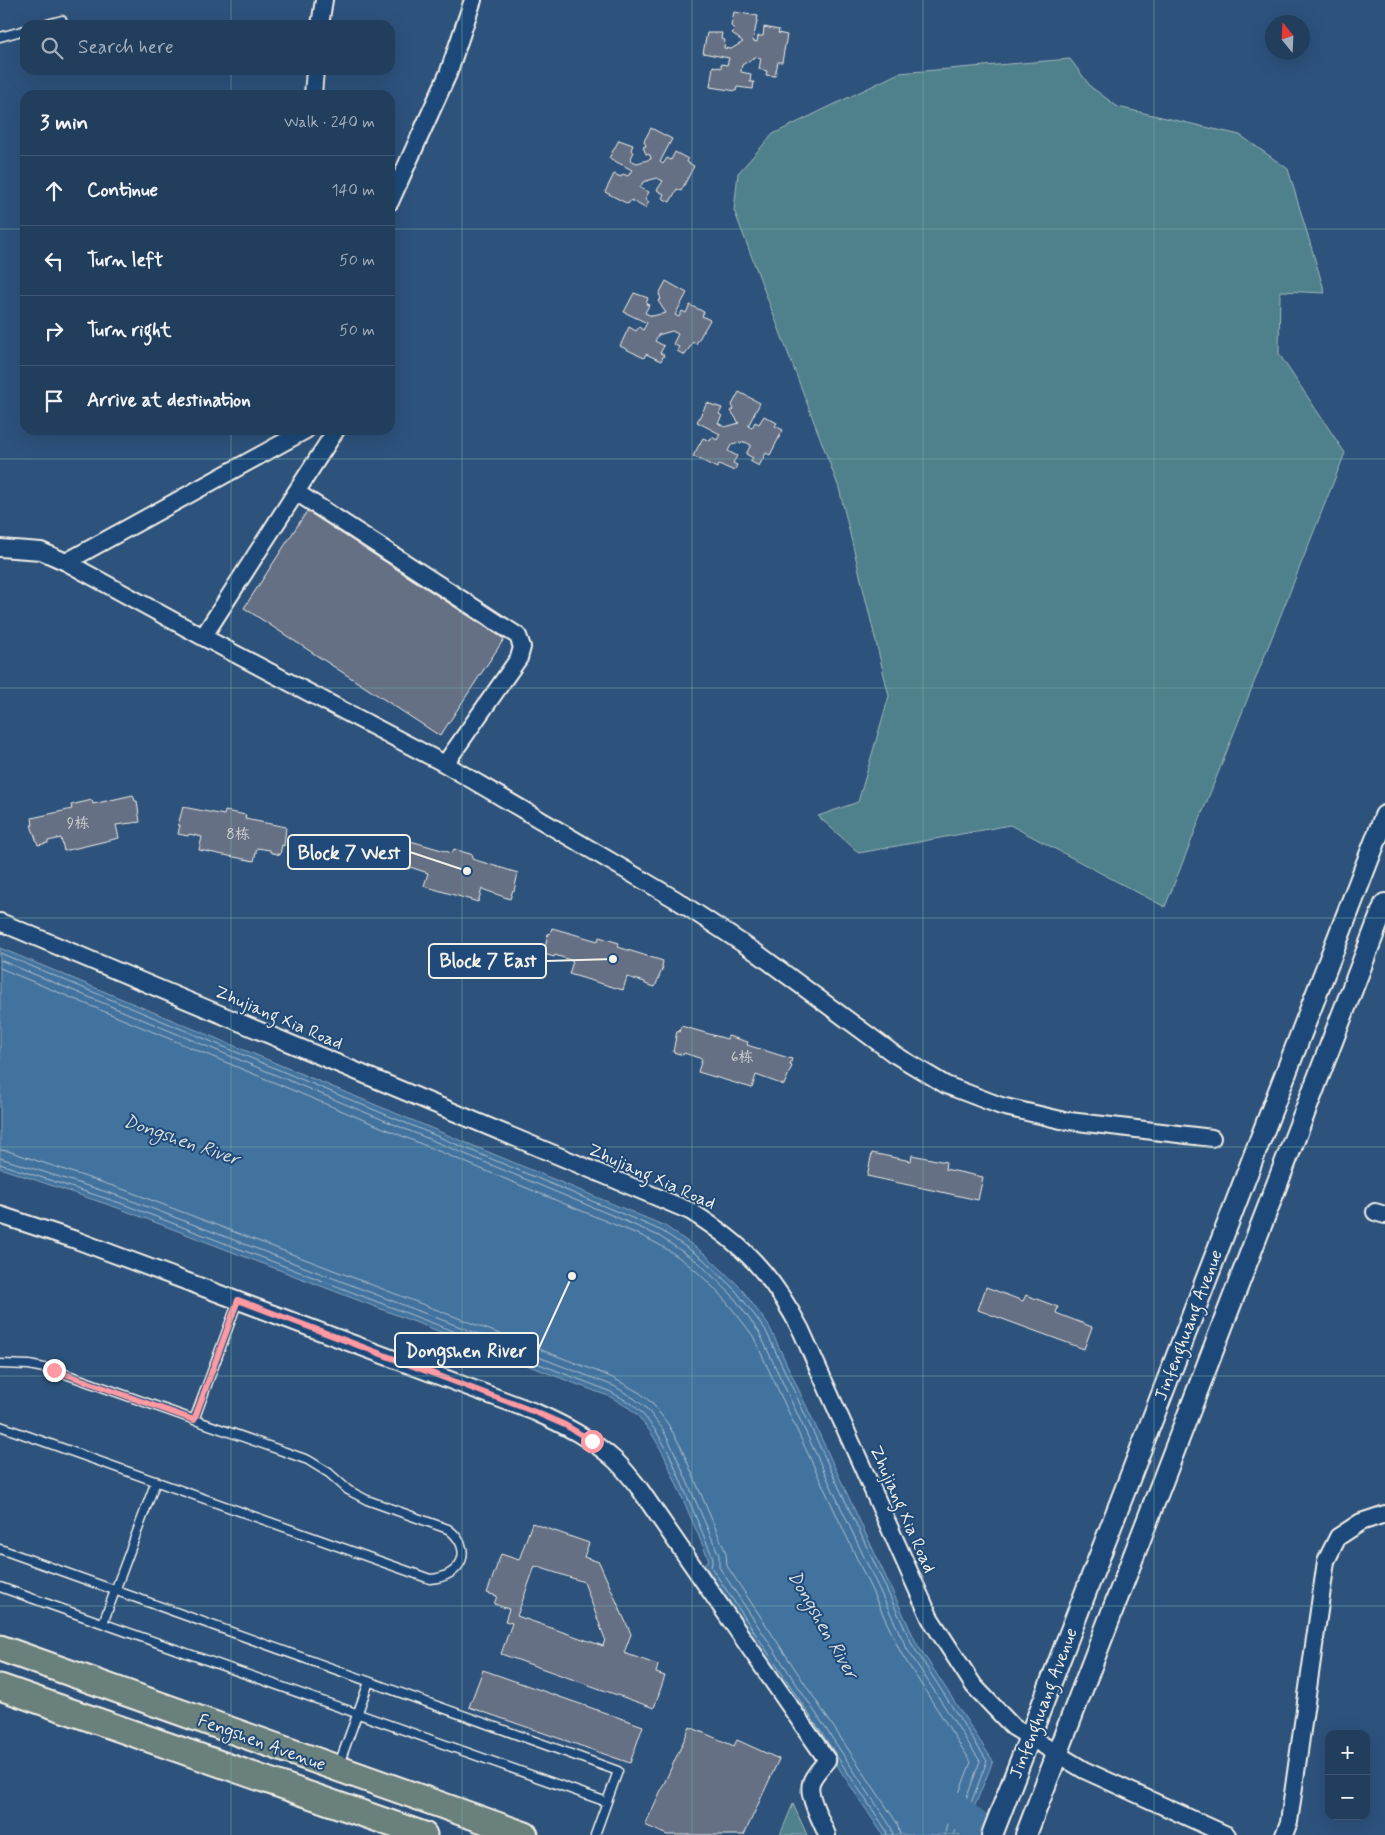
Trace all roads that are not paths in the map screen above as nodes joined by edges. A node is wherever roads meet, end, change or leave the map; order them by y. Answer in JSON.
{"nodes":[{"id":1,"x":324,"y":0,"type":"edge"},
{"id":2,"x":473,"y":0,"type":"edge"},
{"id":3,"x":321,"y":20,"type":"edge"},
{"id":4,"x":20,"y":31,"type":"edge"},
{"id":5,"x":0,"y":37,"type":"edge"},
{"id":6,"x":315,"y":75,"type":"edge"},
{"id":7,"x":313,"y":90,"type":"edge"},
{"id":8,"x":395,"y":191,"type":"edge"},
{"id":9,"x":297,"y":435,"type":"edge"},
{"id":10,"x":333,"y":435,"type":"edge"},
{"id":11,"x":296,"y":492,"type":"junction"},
{"id":12,"x":0,"y":548,"type":"edge"},
{"id":13,"x":66,"y":562,"type":"junction"},
{"id":14,"x":202,"y":637,"type":"junction"},
{"id":15,"x":444,"y":764,"type":"junction"},
{"id":16,"x":1385,"y":816,"type":"edge"},
{"id":17,"x":1385,"y":904,"type":"edge"},
{"id":18,"x":0,"y":922,"type":"edge"},
{"id":19,"x":1212,"y":1138,"type":"dead end"},
{"id":20,"x":0,"y":1215,"type":"edge"},
{"id":21,"x":238,"y":1300,"type":"junction"},
{"id":22,"x":0,"y":1364,"type":"edge"},
{"id":23,"x":194,"y":1420,"type":"junction"},
{"id":24,"x":0,"y":1426,"type":"edge"},
{"id":25,"x":156,"y":1481,"type":"junction"},
{"id":26,"x":1385,"y":1514,"type":"edge"},
{"id":27,"x":0,"y":1550,"type":"edge"},
{"id":28,"x":0,"y":1587,"type":"edge"},
{"id":29,"x":116,"y":1591,"type":"junction"},
{"id":30,"x":104,"y":1623,"type":"junction"},
{"id":31,"x":0,"y":1648,"type":"edge"},
{"id":32,"x":369,"y":1682,"type":"junction"},
{"id":33,"x":0,"y":1687,"type":"edge"},
{"id":34,"x":358,"y":1714,"type":"junction"},
{"id":35,"x":1030,"y":1737,"type":"junction"},
{"id":36,"x":1057,"y":1753,"type":"junction"},
{"id":37,"x":338,"y":1768,"type":"junction"},
{"id":38,"x":607,"y":1802,"type":"junction"},
{"id":39,"x":424,"y":1835,"type":"edge"},
{"id":40,"x":524,"y":1835,"type":"edge"},
{"id":41,"x":595,"y":1835,"type":"edge"},
{"id":42,"x":827,"y":1835,"type":"edge"},
{"id":43,"x":992,"y":1835,"type":"edge"},
{"id":44,"x":1026,"y":1835,"type":"edge"},
{"id":45,"x":1227,"y":1835,"type":"edge"},
{"id":46,"x":1284,"y":1835,"type":"edge"}],
"edges":[{"from":1,"to":3,"type":"street"},
{"from":2,"to":8,"type":"street"},
{"from":4,"to":5,"type":"lane"},
{"from":6,"to":7,"type":"street"},
{"from":9,"to":13,"type":"street"},
{"from":10,"to":11,"type":"street"},
{"from":11,"to":14,"type":"street"},
{"from":11,"to":15,"type":"street"},
{"from":12,"to":13,"type":"street"},
{"from":13,"to":14,"type":"street"},
{"from":14,"to":15,"type":"street"},
{"from":15,"to":19,"type":"street"},
{"from":16,"to":35,"type":"street","name":"Jinfenghuang Avenue"},
{"from":17,"to":36,"type":"street","name":"Jinfenghuang Avenue"},
{"from":18,"to":35,"type":"street","name":"Zhujiang Xia Road"},
{"from":20,"to":21,"type":"street"},
{"from":21,"to":23,"type":"lane"},
{"from":21,"to":42,"type":"street"},
{"from":22,"to":23,"type":"lane"},
{"from":23,"to":25,"type":"lane"},
{"from":24,"to":25,"type":"lane"},
{"from":25,"to":29,"type":"lane"},
{"from":26,"to":46,"type":"street"},
{"from":27,"to":29,"type":"lane"},
{"from":28,"to":30,"type":"lane"},
{"from":29,"to":30,"type":"lane"},
{"from":29,"to":32,"type":"lane"},
{"from":30,"to":34,"type":"lane"},
{"from":31,"to":37,"type":"main road","name":"Fengshen Avenue"},
{"from":32,"to":34,"type":"lane"},
{"from":32,"to":38,"type":"lane"},
{"from":33,"to":39,"type":"main road","name":"Fengshen Avenue"},
{"from":34,"to":37,"type":"lane"},
{"from":34,"to":38,"type":"lane"},
{"from":35,"to":36,"type":"street","name":"Zhujiang Xia Road"},
{"from":35,"to":43,"type":"street","name":"Jinfenghuang Avenue"},
{"from":36,"to":44,"type":"street","name":"Jinfenghuang Avenue"},
{"from":36,"to":45,"type":"street","name":"Zhujiang Xia Road"},
{"from":37,"to":40,"type":"main road","name":"Fengshen Avenue"},
{"from":38,"to":41,"type":"lane"}]}
